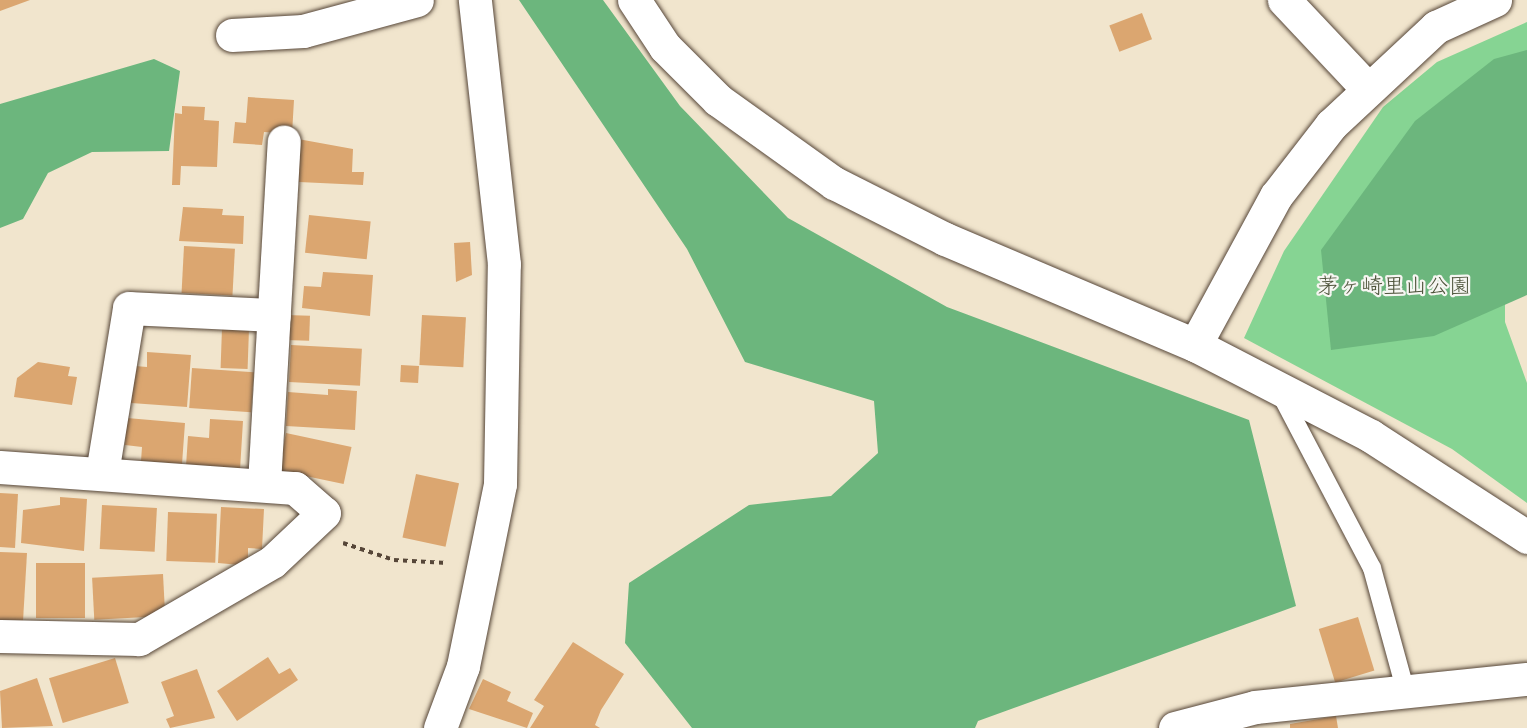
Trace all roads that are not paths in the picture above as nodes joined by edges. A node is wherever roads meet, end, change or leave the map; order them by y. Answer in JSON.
{"nodes":[{"id":1,"x":417,"y":0,"type":"edge"},
{"id":2,"x":475,"y":0,"type":"edge"},
{"id":3,"x":634,"y":0,"type":"edge"},
{"id":4,"x":1284,"y":0,"type":"edge"},
{"id":5,"x":1495,"y":0,"type":"edge"},
{"id":6,"x":232,"y":35,"type":"dead end"},
{"id":7,"x":1366,"y":87,"type":"junction"},
{"id":8,"x":284,"y":142,"type":"dead end"},
{"id":9,"x":274,"y":315,"type":"junction"},
{"id":10,"x":1195,"y":345,"type":"junction"},
{"id":11,"x":1278,"y":390,"type":"junction"},
{"id":12,"x":0,"y":467,"type":"edge"},
{"id":13,"x":102,"y":473,"type":"junction"},
{"id":14,"x":264,"y":484,"type":"junction"},
{"id":15,"x":1527,"y":537,"type":"edge"},
{"id":16,"x":0,"y":636,"type":"edge"},
{"id":17,"x":1527,"y":679,"type":"edge"},
{"id":18,"x":1406,"y":692,"type":"junction"},
{"id":19,"x":440,"y":728,"type":"edge"},
{"id":20,"x":1174,"y":728,"type":"edge"}],
"edges":[{"from":1,"to":6,"type":"street"},
{"from":2,"to":19,"type":"street"},
{"from":3,"to":10,"type":"street"},
{"from":4,"to":7,"type":"street"},
{"from":5,"to":7,"type":"street"},
{"from":7,"to":10,"type":"street"},
{"from":8,"to":9,"type":"street"},
{"from":9,"to":13,"type":"street"},
{"from":9,"to":14,"type":"street"},
{"from":10,"to":11,"type":"street"},
{"from":11,"to":15,"type":"street"},
{"from":11,"to":18,"type":"lane"},
{"from":12,"to":13,"type":"street"},
{"from":13,"to":14,"type":"street"},
{"from":14,"to":16,"type":"street"},
{"from":17,"to":18,"type":"street"},
{"from":18,"to":20,"type":"street"}]}
